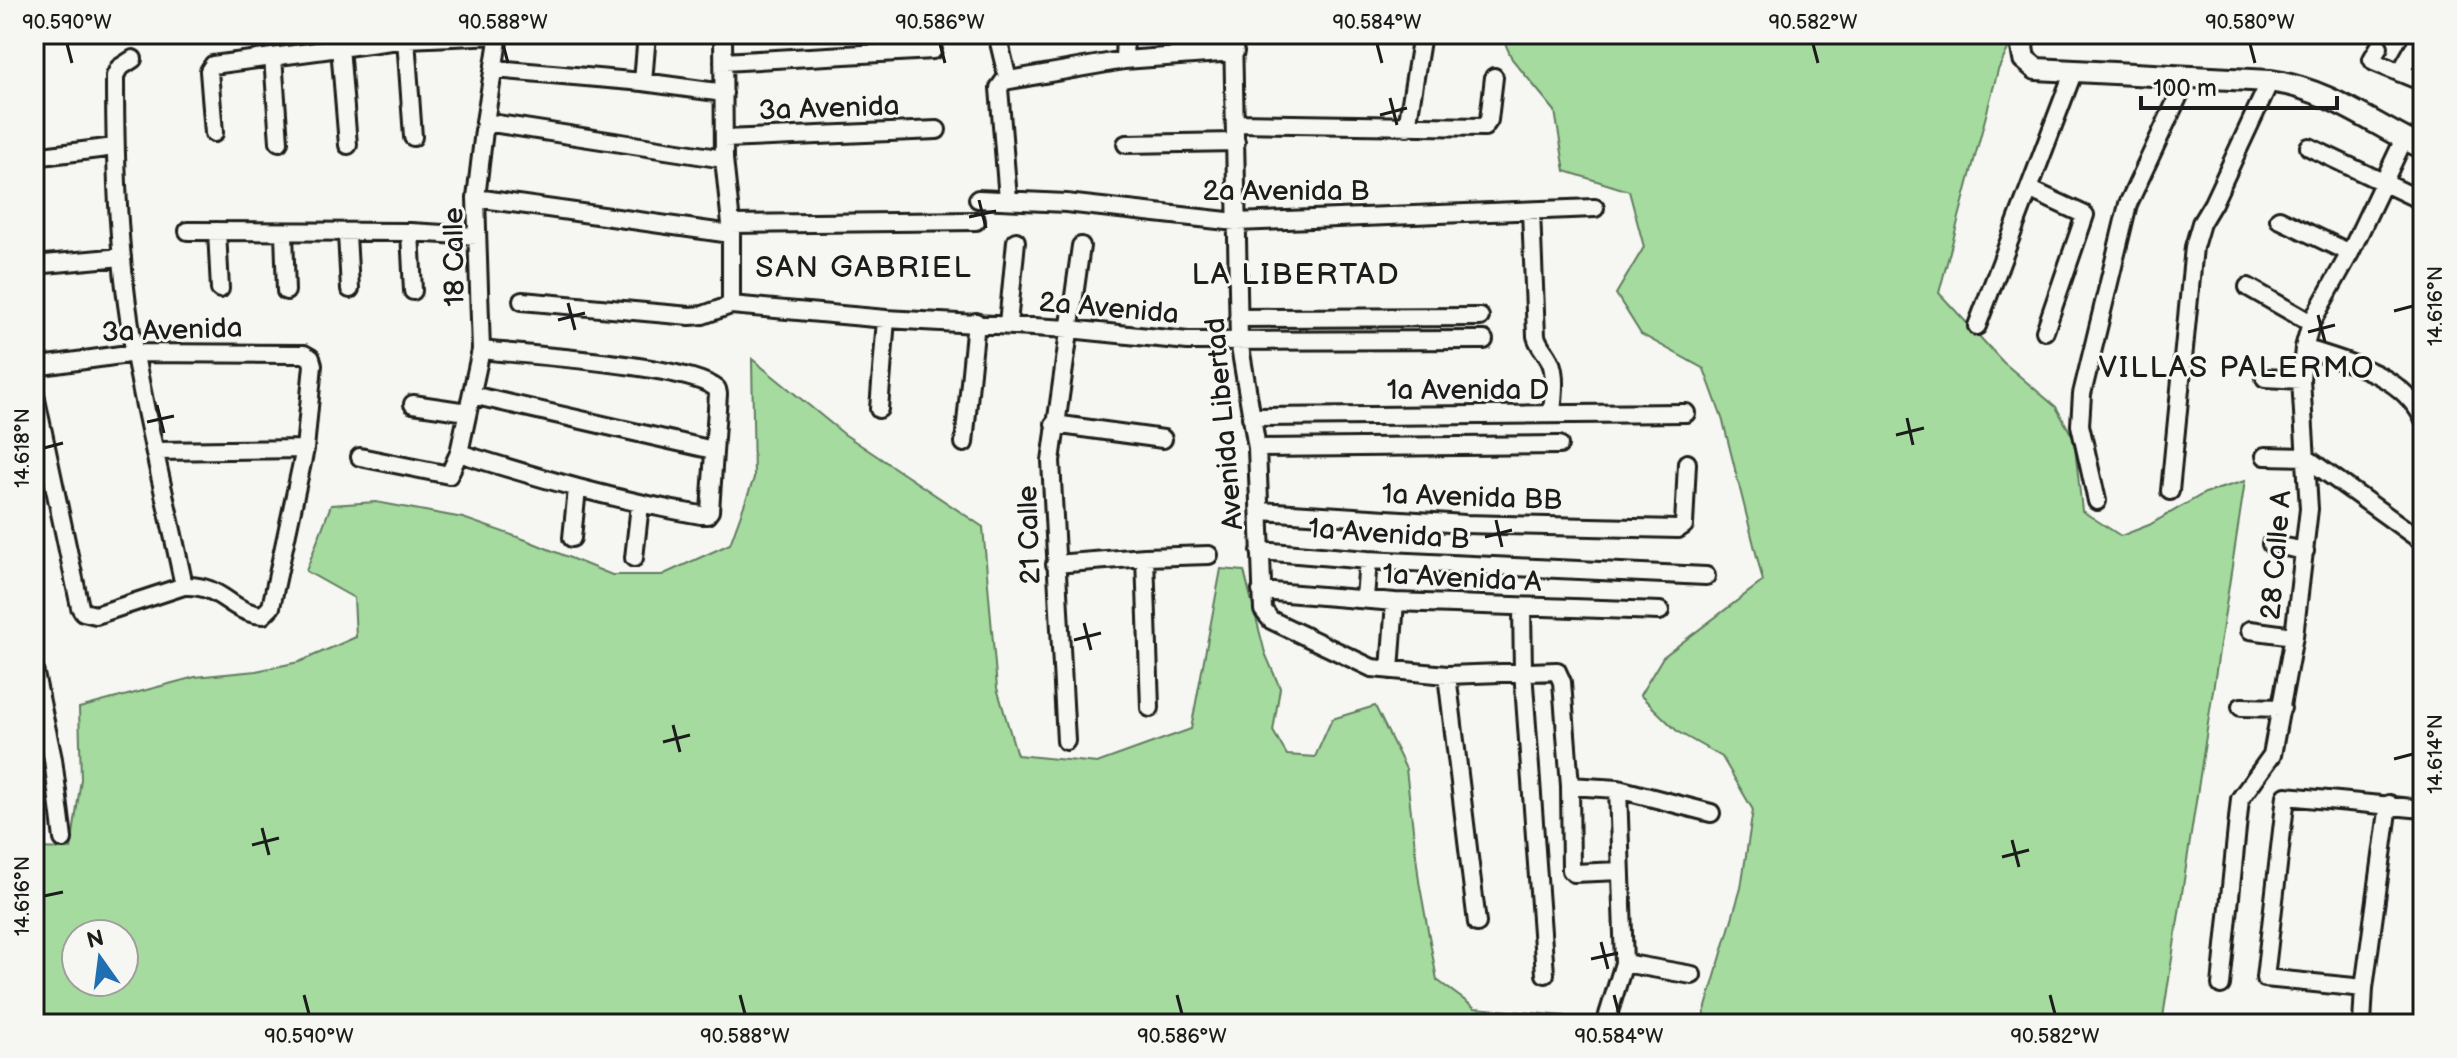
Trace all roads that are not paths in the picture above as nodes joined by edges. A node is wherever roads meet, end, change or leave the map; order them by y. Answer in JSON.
{"nodes":[{"id":1,"x":499,"y":34,"type":"edge"},
{"id":2,"x":647,"y":34,"type":"edge"},
{"id":3,"x":723,"y":34,"type":"edge"},
{"id":4,"x":997,"y":34,"type":"edge"},
{"id":5,"x":1125,"y":34,"type":"edge"},
{"id":6,"x":1233,"y":34,"type":"edge"},
{"id":7,"x":1422,"y":34,"type":"edge"},
{"id":8,"x":2025,"y":34,"type":"edge"},
{"id":9,"x":2422,"y":34,"type":"edge"},
{"id":10,"x":406,"y":39,"type":"junction"},
{"id":11,"x":340,"y":47,"type":"junction"},
{"id":12,"x":2379,"y":47,"type":"dead end"},
{"id":13,"x":933,"y":50,"type":"dead end"},
{"id":14,"x":1235,"y":52,"type":"junction"},
{"id":15,"x":273,"y":57,"type":"junction"},
{"id":16,"x":133,"y":59,"type":"dead end"},
{"id":17,"x":1124,"y":60,"type":"junction"},
{"id":18,"x":723,"y":62,"type":"junction"},
{"id":19,"x":495,"y":69,"type":"junction"},
{"id":20,"x":2073,"y":73,"type":"junction"},
{"id":21,"x":2400,"y":73,"type":"junction"},
{"id":22,"x":1494,"y":77,"type":"dead end"},
{"id":23,"x":2187,"y":78,"type":"junction"},
{"id":24,"x":2270,"y":81,"type":"junction"},
{"id":25,"x":643,"y":82,"type":"junction"},
{"id":26,"x":1005,"y":82,"type":"junction"},
{"id":27,"x":2423,"y":82,"type":"edge"},
{"id":28,"x":724,"y":93,"type":"junction"},
{"id":29,"x":485,"y":122,"type":"junction"},
{"id":30,"x":1237,"y":123,"type":"junction"},
{"id":31,"x":1407,"y":127,"type":"junction"},
{"id":32,"x":937,"y":130,"type":"dead end"},
{"id":33,"x":214,"y":133,"type":"dead end"},
{"id":34,"x":413,"y":137,"type":"dead end"},
{"id":35,"x":724,"y":139,"type":"junction"},
{"id":36,"x":279,"y":142,"type":"dead end"},
{"id":37,"x":1236,"y":142,"type":"junction"},
{"id":38,"x":2414,"y":143,"type":"edge"},
{"id":39,"x":1126,"y":144,"type":"dead end"},
{"id":40,"x":348,"y":145,"type":"dead end"},
{"id":41,"x":115,"y":147,"type":"junction"},
{"id":42,"x":2309,"y":147,"type":"dead end"},
{"id":43,"x":34,"y":157,"type":"edge"},
{"id":44,"x":724,"y":159,"type":"junction"},
{"id":45,"x":2383,"y":185,"type":"junction"},
{"id":46,"x":2029,"y":189,"type":"junction"},
{"id":47,"x":476,"y":198,"type":"junction"},
{"id":48,"x":2416,"y":198,"type":"dead end"},
{"id":49,"x":978,"y":199,"type":"dead end"},
{"id":50,"x":1008,"y":199,"type":"junction"},
{"id":51,"x":1595,"y":208,"type":"dead end"},
{"id":52,"x":1531,"y":211,"type":"junction"},
{"id":53,"x":2279,"y":219,"type":"dead end"},
{"id":54,"x":976,"y":221,"type":"dead end"},
{"id":55,"x":1236,"y":222,"type":"junction"},
{"id":56,"x":731,"y":229,"type":"junction"},
{"id":57,"x":188,"y":231,"type":"dead end"},
{"id":58,"x":217,"y":231,"type":"junction"},
{"id":59,"x":410,"y":232,"type":"junction"},
{"id":60,"x":284,"y":233,"type":"junction"},
{"id":61,"x":347,"y":234,"type":"junction"},
{"id":62,"x":477,"y":236,"type":"junction"},
{"id":63,"x":1016,"y":241,"type":"dead end"},
{"id":64,"x":1081,"y":246,"type":"dead end"},
{"id":65,"x":2350,"y":253,"type":"junction"},
{"id":66,"x":122,"y":257,"type":"junction"},
{"id":67,"x":34,"y":265,"type":"edge"},
{"id":68,"x":2248,"y":287,"type":"dead end"},
{"id":69,"x":220,"y":289,"type":"dead end"},
{"id":70,"x":350,"y":289,"type":"dead end"},
{"id":71,"x":286,"y":291,"type":"dead end"},
{"id":72,"x":413,"y":291,"type":"dead end"},
{"id":73,"x":522,"y":301,"type":"dead end"},
{"id":74,"x":731,"y":305,"type":"junction"},
{"id":75,"x":1480,"y":317,"type":"dead end"},
{"id":76,"x":1238,"y":318,"type":"junction"},
{"id":77,"x":886,"y":319,"type":"junction"},
{"id":78,"x":976,"y":322,"type":"junction"},
{"id":79,"x":2311,"y":323,"type":"junction"},
{"id":80,"x":1008,"y":324,"type":"junction"},
{"id":81,"x":1977,"y":326,"type":"dead end"},
{"id":82,"x":1069,"y":329,"type":"junction"},
{"id":83,"x":2045,"y":331,"type":"dead end"},
{"id":84,"x":1484,"y":340,"type":"dead end"},
{"id":85,"x":1239,"y":341,"type":"junction"},
{"id":86,"x":2304,"y":348,"type":"junction"},
{"id":87,"x":481,"y":350,"type":"junction"},
{"id":88,"x":135,"y":353,"type":"junction"},
{"id":89,"x":34,"y":367,"type":"edge"},
{"id":90,"x":2265,"y":378,"type":"dead end"},
{"id":91,"x":2301,"y":380,"type":"junction"},
{"id":92,"x":34,"y":390,"type":"edge"},
{"id":93,"x":472,"y":395,"type":"junction"},
{"id":94,"x":413,"y":404,"type":"dead end"},
{"id":95,"x":879,"y":409,"type":"dead end"},
{"id":96,"x":467,"y":412,"type":"junction"},
{"id":97,"x":1686,"y":413,"type":"dead end"},
{"id":98,"x":1552,"y":414,"type":"junction"},
{"id":99,"x":1251,"y":417,"type":"junction"},
{"id":100,"x":2423,"y":418,"type":"edge"},
{"id":101,"x":1054,"y":424,"type":"junction"},
{"id":102,"x":1163,"y":439,"type":"dead end"},
{"id":103,"x":964,"y":443,"type":"dead end"},
{"id":104,"x":1559,"y":445,"type":"dead end"},
{"id":105,"x":1257,"y":448,"type":"junction"},
{"id":106,"x":305,"y":449,"type":"junction"},
{"id":107,"x":713,"y":450,"type":"junction"},
{"id":108,"x":156,"y":451,"type":"junction"},
{"id":109,"x":459,"y":453,"type":"junction"},
{"id":110,"x":2265,"y":456,"type":"dead end"},
{"id":111,"x":360,"y":457,"type":"dead end"},
{"id":112,"x":2305,"y":457,"type":"junction"},
{"id":113,"x":1687,"y":463,"type":"dead end"},
{"id":114,"x":577,"y":489,"type":"junction"},
{"id":115,"x":2170,"y":491,"type":"dead end"},
{"id":116,"x":2097,"y":501,"type":"dead end"},
{"id":117,"x":640,"y":505,"type":"junction"},
{"id":118,"x":1260,"y":511,"type":"junction"},
{"id":119,"x":572,"y":538,"type":"dead end"},
{"id":120,"x":2423,"y":542,"type":"edge"},
{"id":121,"x":2271,"y":544,"type":"dead end"},
{"id":122,"x":1260,"y":551,"type":"junction"},
{"id":123,"x":2305,"y":551,"type":"junction"},
{"id":124,"x":1209,"y":555,"type":"dead end"},
{"id":125,"x":1145,"y":557,"type":"junction"},
{"id":126,"x":634,"y":558,"type":"dead end"},
{"id":127,"x":1368,"y":560,"type":"junction"},
{"id":128,"x":1055,"y":564,"type":"junction"},
{"id":129,"x":1706,"y":576,"type":"dead end"},
{"id":130,"x":184,"y":586,"type":"junction"},
{"id":131,"x":1261,"y":591,"type":"junction"},
{"id":132,"x":1365,"y":598,"type":"junction"},
{"id":133,"x":1395,"y":602,"type":"junction"},
{"id":134,"x":1522,"y":608,"type":"junction"},
{"id":135,"x":1660,"y":611,"type":"dead end"},
{"id":136,"x":2250,"y":630,"type":"dead end"},
{"id":137,"x":2294,"y":636,"type":"junction"},
{"id":138,"x":34,"y":669,"type":"edge"},
{"id":139,"x":1390,"y":670,"type":"junction"},
{"id":140,"x":1523,"y":671,"type":"junction"},
{"id":141,"x":1447,"y":675,"type":"junction"},
{"id":142,"x":2241,"y":707,"type":"dead end"},
{"id":143,"x":1150,"y":708,"type":"dead end"},
{"id":144,"x":2282,"y":708,"type":"junction"},
{"id":145,"x":1066,"y":741,"type":"dead end"},
{"id":146,"x":1570,"y":786,"type":"junction"},
{"id":147,"x":1618,"y":789,"type":"junction"},
{"id":148,"x":2389,"y":804,"type":"junction"},
{"id":149,"x":2423,"y":809,"type":"edge"},
{"id":150,"x":1711,"y":813,"type":"dead end"},
{"id":151,"x":63,"y":839,"type":"dead end"},
{"id":152,"x":1620,"y":871,"type":"junction"},
{"id":153,"x":1477,"y":923,"type":"dead end"},
{"id":154,"x":1622,"y":970,"type":"junction"},
{"id":155,"x":1545,"y":974,"type":"dead end"},
{"id":156,"x":1692,"y":975,"type":"dead end"},
{"id":157,"x":2221,"y":985,"type":"dead end"},
{"id":158,"x":2364,"y":988,"type":"junction"},
{"id":159,"x":1608,"y":1015,"type":"dead end"},
{"id":160,"x":2362,"y":1024,"type":"edge"}],
"edges":[{"from":1,"to":10,"type":"street"},
{"from":1,"to":19,"type":"street","name":"18 Calle"},
{"from":2,"to":25,"type":"street"},
{"from":3,"to":18,"type":"street"},
{"from":4,"to":26,"type":"street"},
{"from":5,"to":17,"type":"street"},
{"from":6,"to":14,"type":"street","name":"Avenida Libertad"},
{"from":7,"to":31,"type":"street"},
{"from":8,"to":20,"type":"street"},
{"from":9,"to":21,"type":"street"},
{"from":10,"to":11,"type":"street"},
{"from":10,"to":34,"type":"street"},
{"from":11,"to":15,"type":"street"},
{"from":11,"to":40,"type":"street"},
{"from":12,"to":21,"type":"street"},
{"from":13,"to":18,"type":"street"},
{"from":14,"to":17,"type":"street"},
{"from":14,"to":30,"type":"street","name":"Avenida Libertad"},
{"from":15,"to":33,"type":"street"},
{"from":15,"to":36,"type":"street"},
{"from":16,"to":41,"type":"street"},
{"from":17,"to":26,"type":"street"},
{"from":18,"to":28,"type":"street"},
{"from":19,"to":25,"type":"street"},
{"from":19,"to":29,"type":"street","name":"18 Calle"},
{"from":20,"to":23,"type":"street"},
{"from":20,"to":46,"type":"street"},
{"from":21,"to":27,"type":"street"},
{"from":22,"to":31,"type":"street"},
{"from":23,"to":24,"type":"street"},
{"from":23,"to":116,"type":"street"},
{"from":24,"to":38,"type":"street"},
{"from":24,"to":115,"type":"street"},
{"from":25,"to":28,"type":"street"},
{"from":26,"to":50,"type":"street"},
{"from":28,"to":35,"type":"street"},
{"from":29,"to":44,"type":"street"},
{"from":29,"to":47,"type":"street","name":"18 Calle"},
{"from":30,"to":31,"type":"street"},
{"from":30,"to":37,"type":"street","name":"Avenida Libertad"},
{"from":32,"to":35,"type":"street","name":"3a Avenida"},
{"from":35,"to":44,"type":"street"},
{"from":37,"to":39,"type":"street"},
{"from":37,"to":55,"type":"street","name":"Avenida Libertad"},
{"from":38,"to":45,"type":"street","name":"28 Calle A"},
{"from":41,"to":43,"type":"street"},
{"from":41,"to":66,"type":"street"},
{"from":42,"to":45,"type":"street"},
{"from":44,"to":56,"type":"street"},
{"from":45,"to":48,"type":"street"},
{"from":45,"to":65,"type":"street","name":"28 Calle A"},
{"from":46,"to":81,"type":"street"},
{"from":46,"to":83,"type":"street"},
{"from":47,"to":56,"type":"street"},
{"from":47,"to":62,"type":"street","name":"18 Calle"},
{"from":49,"to":50,"type":"street","name":"2a Avenida B"},
{"from":50,"to":55,"type":"street","name":"2a Avenida B"},
{"from":51,"to":52,"type":"street","name":"2a Avenida B"},
{"from":52,"to":55,"type":"street","name":"2a Avenida B"},
{"from":52,"to":98,"type":"street"},
{"from":53,"to":65,"type":"street"},
{"from":54,"to":56,"type":"street"},
{"from":55,"to":76,"type":"street","name":"Avenida Libertad"},
{"from":56,"to":74,"type":"street"},
{"from":57,"to":58,"type":"street"},
{"from":58,"to":60,"type":"street"},
{"from":58,"to":69,"type":"street"},
{"from":59,"to":61,"type":"street"},
{"from":59,"to":62,"type":"street"},
{"from":59,"to":72,"type":"street"},
{"from":60,"to":61,"type":"street"},
{"from":60,"to":71,"type":"street"},
{"from":61,"to":70,"type":"street"},
{"from":62,"to":87,"type":"street","name":"18 Calle"},
{"from":63,"to":80,"type":"street"},
{"from":64,"to":82,"type":"street","name":"21 Calle"},
{"from":65,"to":79,"type":"street","name":"28 Calle A"},
{"from":66,"to":67,"type":"street"},
{"from":66,"to":88,"type":"street"},
{"from":68,"to":79,"type":"street"},
{"from":73,"to":74,"type":"street"},
{"from":74,"to":77,"type":"street","name":"2a Avenida"},
{"from":75,"to":76,"type":"street"},
{"from":76,"to":85,"type":"street","name":"Avenida Libertad"},
{"from":77,"to":78,"type":"street","name":"2a Avenida"},
{"from":77,"to":95,"type":"street"},
{"from":78,"to":80,"type":"street","name":"2a Avenida"},
{"from":78,"to":103,"type":"street"},
{"from":79,"to":86,"type":"street","name":"28 Calle A"},
{"from":80,"to":82,"type":"street","name":"2a Avenida"},
{"from":82,"to":85,"type":"street","name":"2a Avenida"},
{"from":82,"to":101,"type":"street","name":"21 Calle"},
{"from":84,"to":85,"type":"street","name":"2a Avenida"},
{"from":85,"to":99,"type":"street","name":"Avenida Libertad"},
{"from":86,"to":91,"type":"street","name":"28 Calle A"},
{"from":86,"to":100,"type":"street"},
{"from":87,"to":93,"type":"street","name":"18 Calle"},
{"from":87,"to":107,"type":"street"},
{"from":88,"to":89,"type":"street","name":"3a Avenida"},
{"from":88,"to":106,"type":"street","name":"3a Avenida"},
{"from":88,"to":108,"type":"street"},
{"from":90,"to":91,"type":"street"},
{"from":91,"to":112,"type":"street","name":"28 Calle A"},
{"from":92,"to":130,"type":"street"},
{"from":93,"to":96,"type":"street","name":"18 Calle"},
{"from":93,"to":107,"type":"street"},
{"from":94,"to":96,"type":"street"},
{"from":96,"to":109,"type":"street","name":"18 Calle"},
{"from":97,"to":98,"type":"street","name":"1a Avenida D"},
{"from":98,"to":99,"type":"street","name":"1a Avenida D"},
{"from":99,"to":105,"type":"street","name":"Avenida Libertad"},
{"from":101,"to":102,"type":"street"},
{"from":101,"to":128,"type":"street","name":"21 Calle"},
{"from":104,"to":105,"type":"street"},
{"from":105,"to":118,"type":"street","name":"Avenida Libertad"},
{"from":106,"to":108,"type":"street"},
{"from":106,"to":130,"type":"street"},
{"from":107,"to":117,"type":"street"},
{"from":108,"to":130,"type":"street"},
{"from":109,"to":111,"type":"street","name":"18 Calle"},
{"from":109,"to":114,"type":"street"},
{"from":110,"to":112,"type":"street"},
{"from":112,"to":120,"type":"street"},
{"from":112,"to":123,"type":"street","name":"28 Calle A"},
{"from":113,"to":118,"type":"street","name":"1a Avenida BB"},
{"from":114,"to":117,"type":"street"},
{"from":114,"to":119,"type":"street"},
{"from":117,"to":126,"type":"street"},
{"from":118,"to":122,"type":"street","name":"Avenida Libertad"},
{"from":121,"to":123,"type":"street"},
{"from":122,"to":127,"type":"street","name":"1a Avenida B"},
{"from":122,"to":131,"type":"street","name":"Avenida Libertad"},
{"from":123,"to":137,"type":"street","name":"28 Calle A"},
{"from":124,"to":125,"type":"street"},
{"from":125,"to":128,"type":"street"},
{"from":125,"to":143,"type":"street"},
{"from":127,"to":129,"type":"street","name":"1a Avenida B"},
{"from":127,"to":132,"type":"street"},
{"from":128,"to":145,"type":"street","name":"21 Calle"},
{"from":131,"to":132,"type":"street","name":"1a Avenida A"},
{"from":131,"to":139,"type":"street","name":"Avenida Libertad"},
{"from":132,"to":133,"type":"street","name":"1a Avenida A"},
{"from":133,"to":134,"type":"street","name":"1a Avenida A"},
{"from":133,"to":139,"type":"street"},
{"from":134,"to":135,"type":"street","name":"1a Avenida A"},
{"from":134,"to":140,"type":"street"},
{"from":136,"to":137,"type":"street"},
{"from":137,"to":144,"type":"street","name":"28 Calle A"},
{"from":138,"to":151,"type":"street"},
{"from":139,"to":141,"type":"street"},
{"from":140,"to":141,"type":"street"},
{"from":140,"to":146,"type":"street"},
{"from":140,"to":155,"type":"street"},
{"from":141,"to":153,"type":"street"},
{"from":142,"to":144,"type":"street"},
{"from":144,"to":157,"type":"street","name":"28 Calle A"},
{"from":146,"to":147,"type":"street"},
{"from":146,"to":152,"type":"street"},
{"from":147,"to":150,"type":"street"},
{"from":147,"to":152,"type":"street"},
{"from":148,"to":149,"type":"street"},
{"from":148,"to":158,"type":"street"},
{"from":148,"to":158,"type":"street"},
{"from":152,"to":154,"type":"street"},
{"from":154,"to":156,"type":"street"},
{"from":154,"to":159,"type":"street"},
{"from":158,"to":160,"type":"street"}]}
